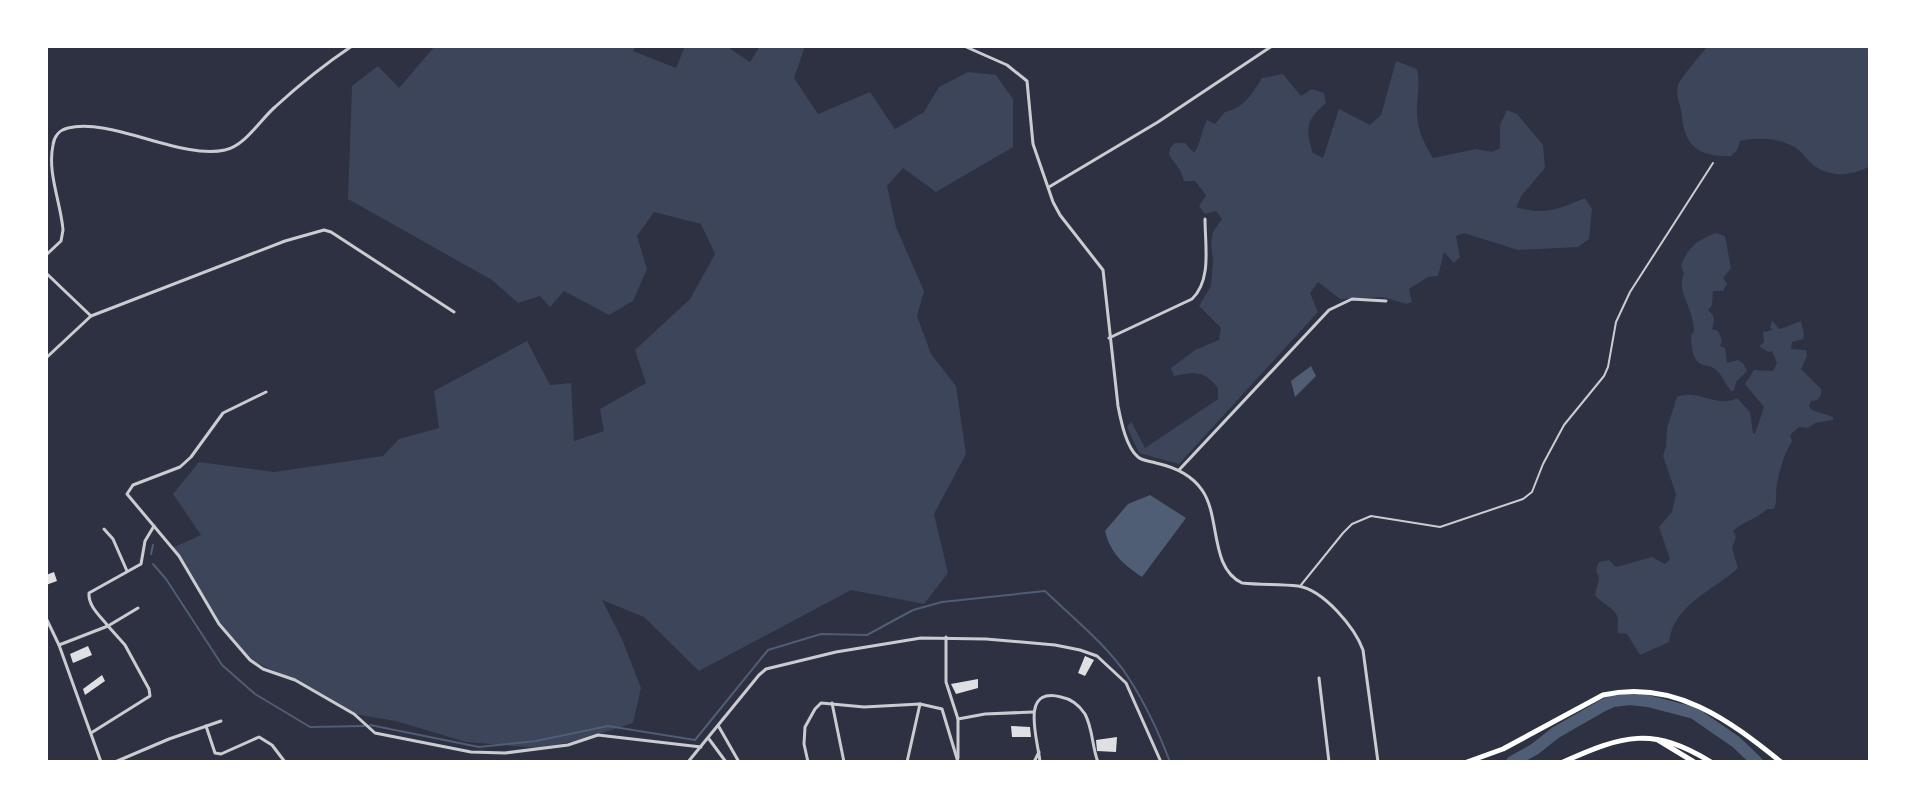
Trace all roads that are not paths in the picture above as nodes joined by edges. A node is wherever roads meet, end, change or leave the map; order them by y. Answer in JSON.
{"nodes":[{"id":1,"x":352,"y":46,"type":"edge"},
{"id":2,"x":964,"y":46,"type":"edge"},
{"id":3,"x":1272,"y":46,"type":"edge"},
{"id":4,"x":1713,"y":163,"type":"dead end"},
{"id":5,"x":1049,"y":187,"type":"junction"},
{"id":6,"x":1205,"y":219,"type":"dead end"},
{"id":7,"x":46,"y":255,"type":"edge"},
{"id":8,"x":46,"y":273,"type":"edge"},
{"id":9,"x":1386,"y":301,"type":"dead end"},
{"id":10,"x":454,"y":312,"type":"dead end"},
{"id":11,"x":91,"y":316,"type":"junction"},
{"id":12,"x":1109,"y":338,"type":"junction"},
{"id":13,"x":46,"y":358,"type":"edge"},
{"id":14,"x":266,"y":392,"type":"dead end"},
{"id":15,"x":1179,"y":470,"type":"junction"},
{"id":16,"x":154,"y":525,"type":"junction"},
{"id":17,"x":104,"y":529,"type":"dead end"},
{"id":18,"x":127,"y":571,"type":"junction"},
{"id":19,"x":1300,"y":586,"type":"junction"},
{"id":20,"x":138,"y":608,"type":"dead end"},
{"id":21,"x":46,"y":618,"type":"edge"},
{"id":22,"x":108,"y":626,"type":"junction"},
{"id":23,"x":946,"y":637,"type":"junction"},
{"id":24,"x":59,"y":645,"type":"junction"},
{"id":25,"x":1319,"y":678,"type":"dead end"},
{"id":26,"x":832,"y":703,"type":"junction"},
{"id":27,"x":920,"y":704,"type":"junction"},
{"id":28,"x":1033,"y":712,"type":"junction"},
{"id":29,"x":958,"y":719,"type":"junction"},
{"id":30,"x":221,"y":721,"type":"dead end"},
{"id":31,"x":206,"y":726,"type":"junction"},
{"id":32,"x":718,"y":726,"type":"junction"},
{"id":33,"x":91,"y":733,"type":"junction"},
{"id":34,"x":709,"y":738,"type":"junction"},
{"id":35,"x":1654,"y":738,"type":"junction"},
{"id":36,"x":701,"y":747,"type":"junction"},
{"id":37,"x":1039,"y":752,"type":"junction"},
{"id":38,"x":101,"y":762,"type":"edge"},
{"id":39,"x":115,"y":762,"type":"edge"},
{"id":40,"x":285,"y":762,"type":"edge"},
{"id":41,"x":688,"y":762,"type":"edge"},
{"id":42,"x":726,"y":762,"type":"edge"},
{"id":43,"x":739,"y":762,"type":"edge"},
{"id":44,"x":808,"y":762,"type":"edge"},
{"id":45,"x":844,"y":762,"type":"edge"},
{"id":46,"x":907,"y":762,"type":"edge"},
{"id":47,"x":958,"y":762,"type":"edge"},
{"id":48,"x":1034,"y":762,"type":"edge"},
{"id":49,"x":1040,"y":762,"type":"edge"},
{"id":50,"x":1098,"y":762,"type":"edge"},
{"id":51,"x":1161,"y":762,"type":"edge"},
{"id":52,"x":1329,"y":762,"type":"edge"},
{"id":53,"x":1378,"y":762,"type":"edge"},
{"id":54,"x":1467,"y":762,"type":"edge"},
{"id":55,"x":1563,"y":762,"type":"edge"},
{"id":56,"x":1694,"y":762,"type":"edge"},
{"id":57,"x":1711,"y":762,"type":"edge"},
{"id":58,"x":1781,"y":762,"type":"edge"}],
"edges":[{"from":1,"to":7,"type":"street"},
{"from":2,"to":5,"type":"street"},
{"from":3,"to":5,"type":"street"},
{"from":4,"to":19,"type":"lane"},
{"from":5,"to":12,"type":"street"},
{"from":6,"to":12,"type":"street"},
{"from":8,"to":11,"type":"street"},
{"from":9,"to":15,"type":"street"},
{"from":10,"to":11,"type":"street"},
{"from":11,"to":13,"type":"street"},
{"from":12,"to":15,"type":"street"},
{"from":14,"to":16,"type":"street"},
{"from":15,"to":19,"type":"street"},
{"from":16,"to":18,"type":"street"},
{"from":16,"to":36,"type":"street"},
{"from":17,"to":18,"type":"street"},
{"from":18,"to":22,"type":"street"},
{"from":19,"to":53,"type":"street"},
{"from":20,"to":22,"type":"street"},
{"from":21,"to":24,"type":"street"},
{"from":22,"to":24,"type":"street"},
{"from":22,"to":33,"type":"street"},
{"from":23,"to":29,"type":"street"},
{"from":23,"to":32,"type":"street"},
{"from":23,"to":51,"type":"street"},
{"from":24,"to":33,"type":"street"},
{"from":25,"to":52,"type":"street"},
{"from":26,"to":27,"type":"street"},
{"from":26,"to":44,"type":"street"},
{"from":26,"to":45,"type":"street"},
{"from":27,"to":46,"type":"street"},
{"from":27,"to":47,"type":"street"},
{"from":28,"to":29,"type":"street"},
{"from":28,"to":37,"type":"street"},
{"from":28,"to":50,"type":"street"},
{"from":29,"to":47,"type":"street"},
{"from":30,"to":31,"type":"street"},
{"from":31,"to":39,"type":"street"},
{"from":31,"to":40,"type":"street"},
{"from":32,"to":34,"type":"street"},
{"from":32,"to":43,"type":"street"},
{"from":33,"to":38,"type":"street"},
{"from":34,"to":36,"type":"street"},
{"from":34,"to":42,"type":"street"},
{"from":35,"to":55,"type":"main road"},
{"from":35,"to":56,"type":"main road"},
{"from":35,"to":57,"type":"main road"},
{"from":36,"to":41,"type":"street"},
{"from":37,"to":48,"type":"street"},
{"from":37,"to":49,"type":"street"},
{"from":54,"to":58,"type":"main road"}]}
